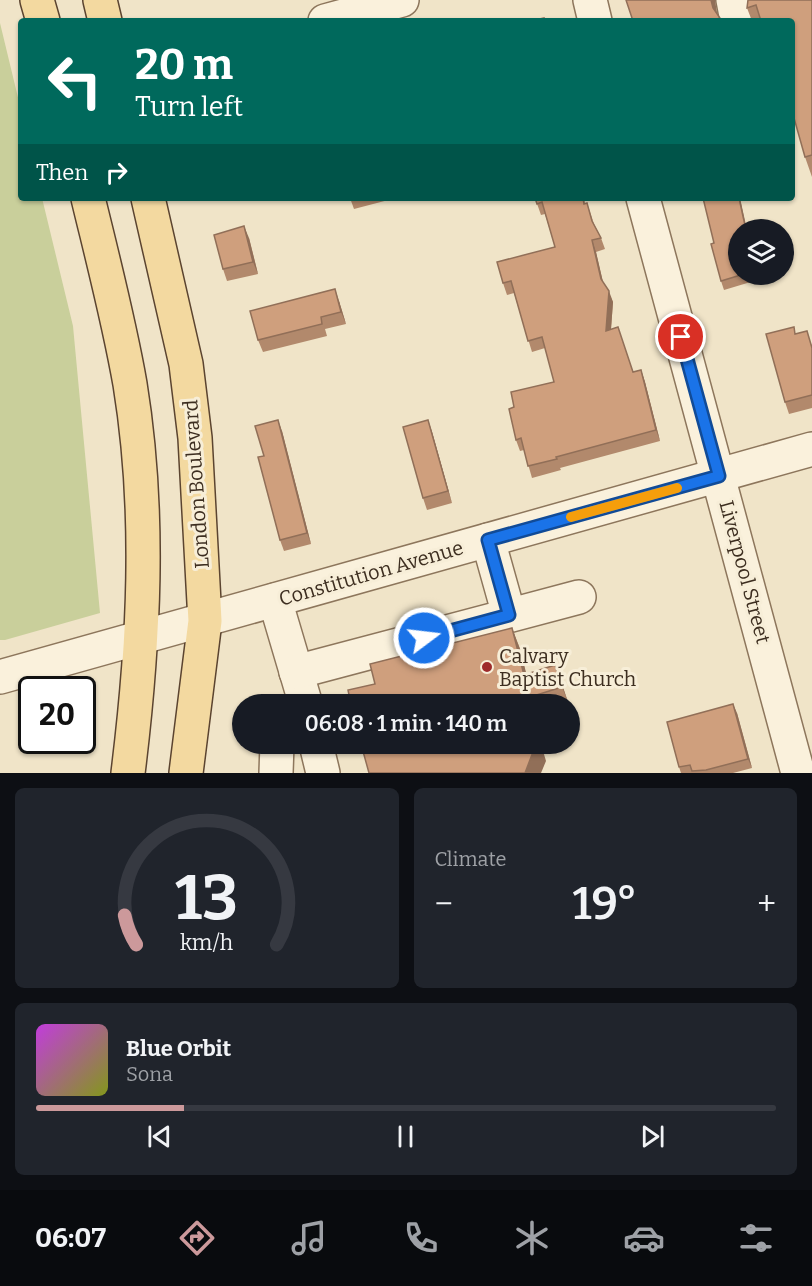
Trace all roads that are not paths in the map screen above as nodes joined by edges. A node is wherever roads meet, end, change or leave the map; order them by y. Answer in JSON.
{"nodes":[{"id":1,"x":37,"y":0,"type":"edge"},
{"id":2,"x":100,"y":0,"type":"edge"},
{"id":3,"x":402,"y":0,"type":"edge"},
{"id":4,"x":590,"y":0,"type":"edge"},
{"id":5,"x":733,"y":0,"type":"edge"},
{"id":6,"x":42,"y":18,"type":"edge"},
{"id":7,"x":104,"y":18,"type":"edge"},
{"id":8,"x":336,"y":18,"type":"edge"},
{"id":9,"x":595,"y":18,"type":"edge"},
{"id":10,"x":736,"y":18,"type":"edge"},
{"id":11,"x":89,"y":201,"type":"edge"},
{"id":12,"x":149,"y":201,"type":"edge"},
{"id":13,"x":644,"y":201,"type":"edge"},
{"id":14,"x":812,"y":449,"type":"edge"},
{"id":15,"x":719,"y":476,"type":"junction"},
{"id":16,"x":488,"y":540,"type":"junction"},
{"id":17,"x":579,"y":597,"type":"dead end"},
{"id":18,"x":274,"y":600,"type":"junction"},
{"id":19,"x":509,"y":615,"type":"junction"},
{"id":20,"x":205,"y":621,"type":"junction"},
{"id":21,"x":142,"y":638,"type":"junction"},
{"id":22,"x":296,"y":672,"type":"junction"},
{"id":23,"x":0,"y":678,"type":"edge"},
{"id":24,"x":303,"y":694,"type":"edge"},
{"id":25,"x":277,"y":754,"type":"edge"},
{"id":26,"x":318,"y":754,"type":"edge"},
{"id":27,"x":129,"y":773,"type":"edge"},
{"id":28,"x":186,"y":773,"type":"edge"},
{"id":29,"x":276,"y":773,"type":"edge"},
{"id":30,"x":323,"y":773,"type":"edge"},
{"id":31,"x":798,"y":773,"type":"edge"}],
"edges":[{"from":1,"to":6,"type":"main road"},
{"from":2,"to":7,"type":"main road"},
{"from":3,"to":8,"type":"street"},
{"from":4,"to":9,"type":"street"},
{"from":5,"to":10,"type":"street"},
{"from":11,"to":21,"type":"main road"},
{"from":12,"to":20,"type":"main road","name":"London Boulevard"},
{"from":13,"to":15,"type":"street","name":"Liverpool Street"},
{"from":14,"to":15,"type":"street","name":"Constitution Avenue"},
{"from":15,"to":16,"type":"street","name":"Constitution Avenue"},
{"from":15,"to":31,"type":"street","name":"Liverpool Street"},
{"from":16,"to":18,"type":"street","name":"Constitution Avenue"},
{"from":16,"to":19,"type":"street"},
{"from":17,"to":19,"type":"street"},
{"from":18,"to":20,"type":"street","name":"Constitution Avenue"},
{"from":18,"to":22,"type":"street"},
{"from":19,"to":22,"type":"street"},
{"from":20,"to":21,"type":"street","name":"Constitution Avenue"},
{"from":20,"to":28,"type":"main road","name":"London Boulevard"},
{"from":21,"to":23,"type":"street","name":"Constitution Avenue"},
{"from":21,"to":27,"type":"main road"},
{"from":22,"to":24,"type":"street"},
{"from":25,"to":29,"type":"street"},
{"from":26,"to":30,"type":"street"}]}
